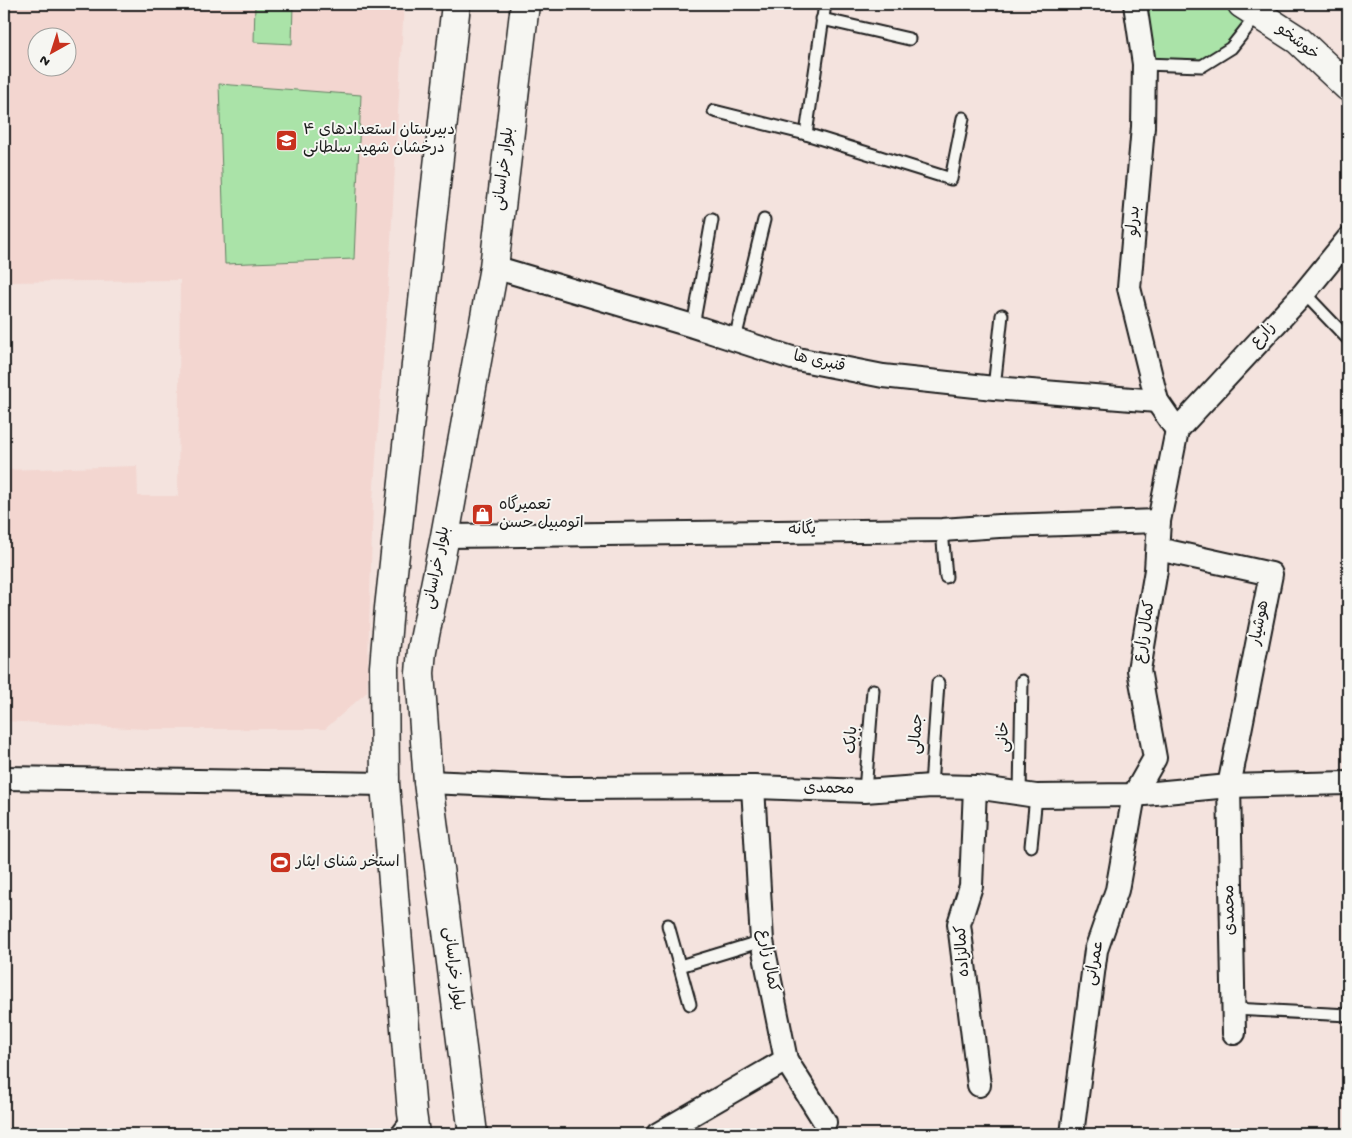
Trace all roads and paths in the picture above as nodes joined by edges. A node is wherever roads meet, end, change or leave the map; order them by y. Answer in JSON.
{"nodes":[{"id":1,"x":456,"y":4,"type":"edge"},
{"id":2,"x":525,"y":4,"type":"edge"},
{"id":3,"x":825,"y":4,"type":"edge"},
{"id":4,"x":1135,"y":4,"type":"edge"},
{"id":5,"x":1250,"y":9,"type":"edge"},
{"id":6,"x":822,"y":20,"type":"junction"},
{"id":7,"x":909,"y":39,"type":"dead end"},
{"id":8,"x":1144,"y":64,"type":"junction"},
{"id":9,"x":1348,"y":87,"type":"edge"},
{"id":10,"x":714,"y":111,"type":"dead end"},
{"id":11,"x":963,"y":118,"type":"dead end"},
{"id":12,"x":806,"y":134,"type":"junction"},
{"id":13,"x":712,"y":220,"type":"dead end"},
{"id":14,"x":764,"y":220,"type":"dead end"},
{"id":15,"x":1348,"y":239,"type":"edge"},
{"id":16,"x":494,"y":267,"type":"junction"},
{"id":17,"x":1304,"y":293,"type":"junction"},
{"id":18,"x":1002,"y":315,"type":"dead end"},
{"id":19,"x":692,"y":326,"type":"junction"},
{"id":20,"x":735,"y":339,"type":"junction"},
{"id":21,"x":1348,"y":339,"type":"edge"},
{"id":22,"x":994,"y":388,"type":"junction"},
{"id":23,"x":1156,"y":401,"type":"junction"},
{"id":24,"x":1177,"y":430,"type":"junction"},
{"id":25,"x":1159,"y":521,"type":"junction"},
{"id":26,"x":942,"y":530,"type":"junction"},
{"id":27,"x":445,"y":536,"type":"junction"},
{"id":28,"x":1158,"y":549,"type":"junction"},
{"id":29,"x":946,"y":577,"type":"dead end"},
{"id":30,"x":1022,"y":681,"type":"dead end"},
{"id":31,"x":938,"y":683,"type":"dead end"},
{"id":32,"x":873,"y":690,"type":"dead end"},
{"id":33,"x":4,"y":778,"type":"edge"},
{"id":34,"x":428,"y":782,"type":"junction"},
{"id":35,"x":1348,"y":783,"type":"edge"},
{"id":36,"x":385,"y":784,"type":"junction"},
{"id":37,"x":931,"y":786,"type":"junction"},
{"id":38,"x":1229,"y":786,"type":"junction"},
{"id":39,"x":753,"y":787,"type":"junction"},
{"id":40,"x":975,"y":787,"type":"junction"},
{"id":41,"x":866,"y":791,"type":"junction"},
{"id":42,"x":1028,"y":795,"type":"junction"},
{"id":43,"x":1134,"y":795,"type":"junction"},
{"id":44,"x":1031,"y":846,"type":"dead end"},
{"id":45,"x":668,"y":925,"type":"dead end"},
{"id":46,"x":762,"y":941,"type":"junction"},
{"id":47,"x":680,"y":966,"type":"junction"},
{"id":48,"x":690,"y":1004,"type":"dead end"},
{"id":49,"x":1233,"y":1009,"type":"junction"},
{"id":50,"x":1348,"y":1015,"type":"edge"},
{"id":51,"x":1234,"y":1033,"type":"dead end"},
{"id":52,"x":786,"y":1060,"type":"junction"},
{"id":53,"x":979,"y":1085,"type":"dead end"},
{"id":54,"x":825,"y":1122,"type":"dead end"},
{"id":55,"x":408,"y":1127,"type":"edge"},
{"id":56,"x":473,"y":1134,"type":"edge"},
{"id":57,"x":658,"y":1134,"type":"edge"},
{"id":58,"x":1072,"y":1134,"type":"edge"}],
"edges":[{"from":1,"to":36,"type":"street"},
{"from":2,"to":16,"type":"street","name":"بلوار خراسانی"},
{"from":3,"to":6,"type":"lane"},
{"from":4,"to":8,"type":"street","name":"بدرلو"},
{"from":5,"to":8,"type":"lane"},
{"from":5,"to":9,"type":"street","name":"خوشخو"},
{"from":6,"to":7,"type":"lane"},
{"from":6,"to":12,"type":"lane"},
{"from":8,"to":23,"type":"street","name":"بدرلو"},
{"from":10,"to":12,"type":"lane"},
{"from":11,"to":12,"type":"lane"},
{"from":13,"to":19,"type":"lane"},
{"from":14,"to":20,"type":"lane"},
{"from":15,"to":17,"type":"street","name":"زارع"},
{"from":16,"to":19,"type":"street","name":"قنبری ها"},
{"from":16,"to":27,"type":"street","name":"بلوار خراسانی"},
{"from":17,"to":21,"type":"lane"},
{"from":17,"to":24,"type":"street","name":"زارع"},
{"from":18,"to":22,"type":"lane"},
{"from":19,"to":20,"type":"street","name":"قنبری ها"},
{"from":20,"to":22,"type":"street","name":"قنبری ها"},
{"from":22,"to":23,"type":"street","name":"قنبری ها"},
{"from":23,"to":24,"type":"street","name":"بدرلو"},
{"from":24,"to":25,"type":"street","name":"کمال زارع"},
{"from":25,"to":26,"type":"street","name":"یگانه"},
{"from":25,"to":28,"type":"street","name":"کمال زارع"},
{"from":26,"to":27,"type":"street","name":"یگانه"},
{"from":26,"to":29,"type":"lane"},
{"from":27,"to":34,"type":"street","name":"بلوار خراسانی"},
{"from":28,"to":38,"type":"street","name":"هوشیار"},
{"from":28,"to":43,"type":"street","name":"کمال زارع"},
{"from":30,"to":42,"type":"lane","name":"خانی"},
{"from":31,"to":37,"type":"lane","name":"جمالی"},
{"from":32,"to":41,"type":"lane","name":"بابک"},
{"from":33,"to":36,"type":"street"},
{"from":34,"to":36,"type":"street"},
{"from":34,"to":39,"type":"street","name":"محمدی"},
{"from":34,"to":56,"type":"street","name":"بلوار خراسانی"},
{"from":35,"to":38,"type":"street","name":"محمدی"},
{"from":36,"to":55,"type":"street"},
{"from":37,"to":40,"type":"street","name":"محمدی"},
{"from":37,"to":41,"type":"street","name":"محمدی"},
{"from":38,"to":43,"type":"street","name":"محمدی"},
{"from":38,"to":49,"type":"street","name":"محمدی"},
{"from":39,"to":41,"type":"street","name":"محمدی"},
{"from":39,"to":46,"type":"street","name":"کمال زارع"},
{"from":40,"to":42,"type":"street","name":"محمدی"},
{"from":40,"to":53,"type":"street","name":"کمالزاده"},
{"from":42,"to":43,"type":"street","name":"محمدی"},
{"from":42,"to":44,"type":"lane","name":"خانی"},
{"from":43,"to":58,"type":"street","name":"عمرانی"},
{"from":45,"to":47,"type":"lane"},
{"from":46,"to":47,"type":"lane"},
{"from":46,"to":52,"type":"street","name":"کمال زارع"},
{"from":47,"to":48,"type":"lane"},
{"from":49,"to":50,"type":"lane"},
{"from":49,"to":51,"type":"street","name":"محمدی"},
{"from":52,"to":54,"type":"street","name":"کمال زارع"},
{"from":52,"to":57,"type":"street"}]}
